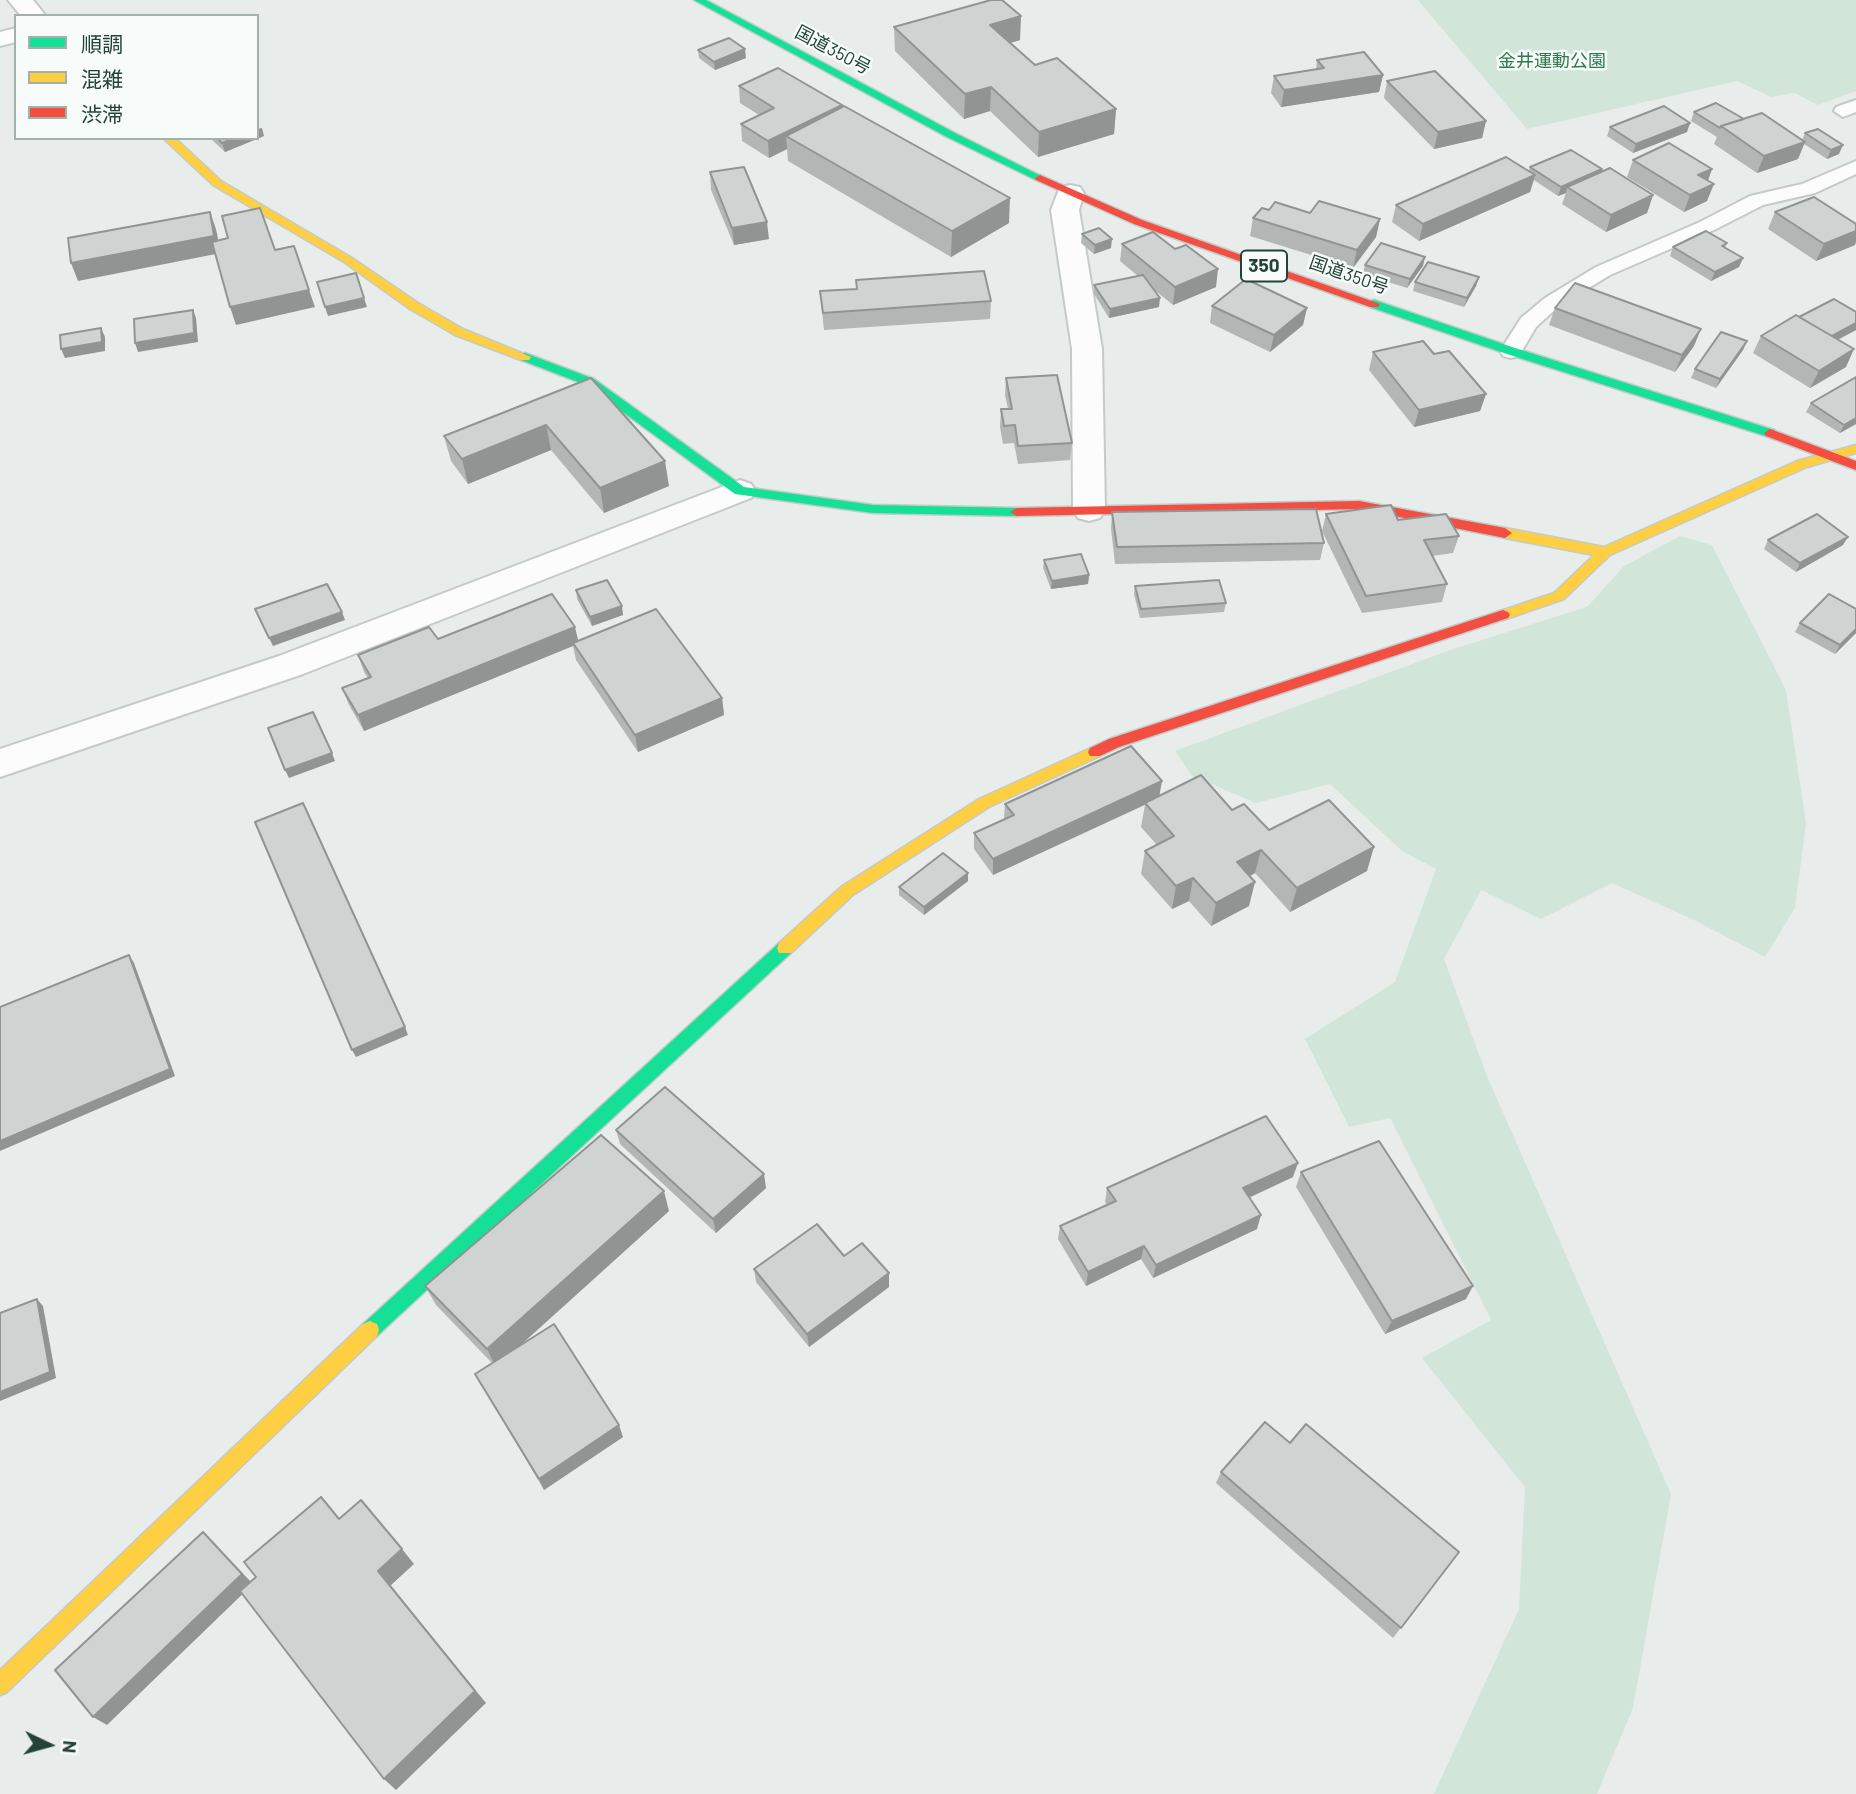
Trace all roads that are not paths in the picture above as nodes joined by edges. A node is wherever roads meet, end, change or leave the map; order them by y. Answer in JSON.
{"nodes":[{"id":1,"x":20,"y":0,"type":"edge"},
{"id":2,"x":699,"y":0,"type":"edge"},
{"id":3,"x":32,"y":14,"type":"edge"},
{"id":4,"x":170,"y":140,"type":"edge"},
{"id":5,"x":1856,"y":167,"type":"edge"},
{"id":6,"x":1070,"y":193,"type":"junction"},
{"id":7,"x":1511,"y":351,"type":"junction"},
{"id":8,"x":1856,"y":449,"type":"edge"},
{"id":9,"x":1829,"y":455,"type":"junction"},
{"id":10,"x":1856,"y":466,"type":"edge"},
{"id":11,"x":740,"y":491,"type":"junction"},
{"id":12,"x":1089,"y":510,"type":"junction"},
{"id":13,"x":1605,"y":552,"type":"junction"},
{"id":14,"x":0,"y":763,"type":"edge"},
{"id":15,"x":0,"y":1685,"type":"edge"}],
"edges":[{"from":1,"to":3,"type":"street"},
{"from":2,"to":6,"type":"main road","name":"国道350号","number":"350"},
{"from":4,"to":11,"type":"main road"},
{"from":5,"to":7,"type":"lane"},
{"from":6,"to":7,"type":"main road","name":"国道350号","number":"350"},
{"from":6,"to":12,"type":"street"},
{"from":7,"to":9,"type":"main road","name":"国道350号","number":"350"},
{"from":8,"to":9,"type":"main road"},
{"from":9,"to":10,"type":"main road","name":"国道350号","number":"350"},
{"from":9,"to":13,"type":"main road"},
{"from":11,"to":12,"type":"main road"},
{"from":11,"to":14,"type":"street"},
{"from":12,"to":13,"type":"main road"},
{"from":13,"to":15,"type":"main road"}]}
